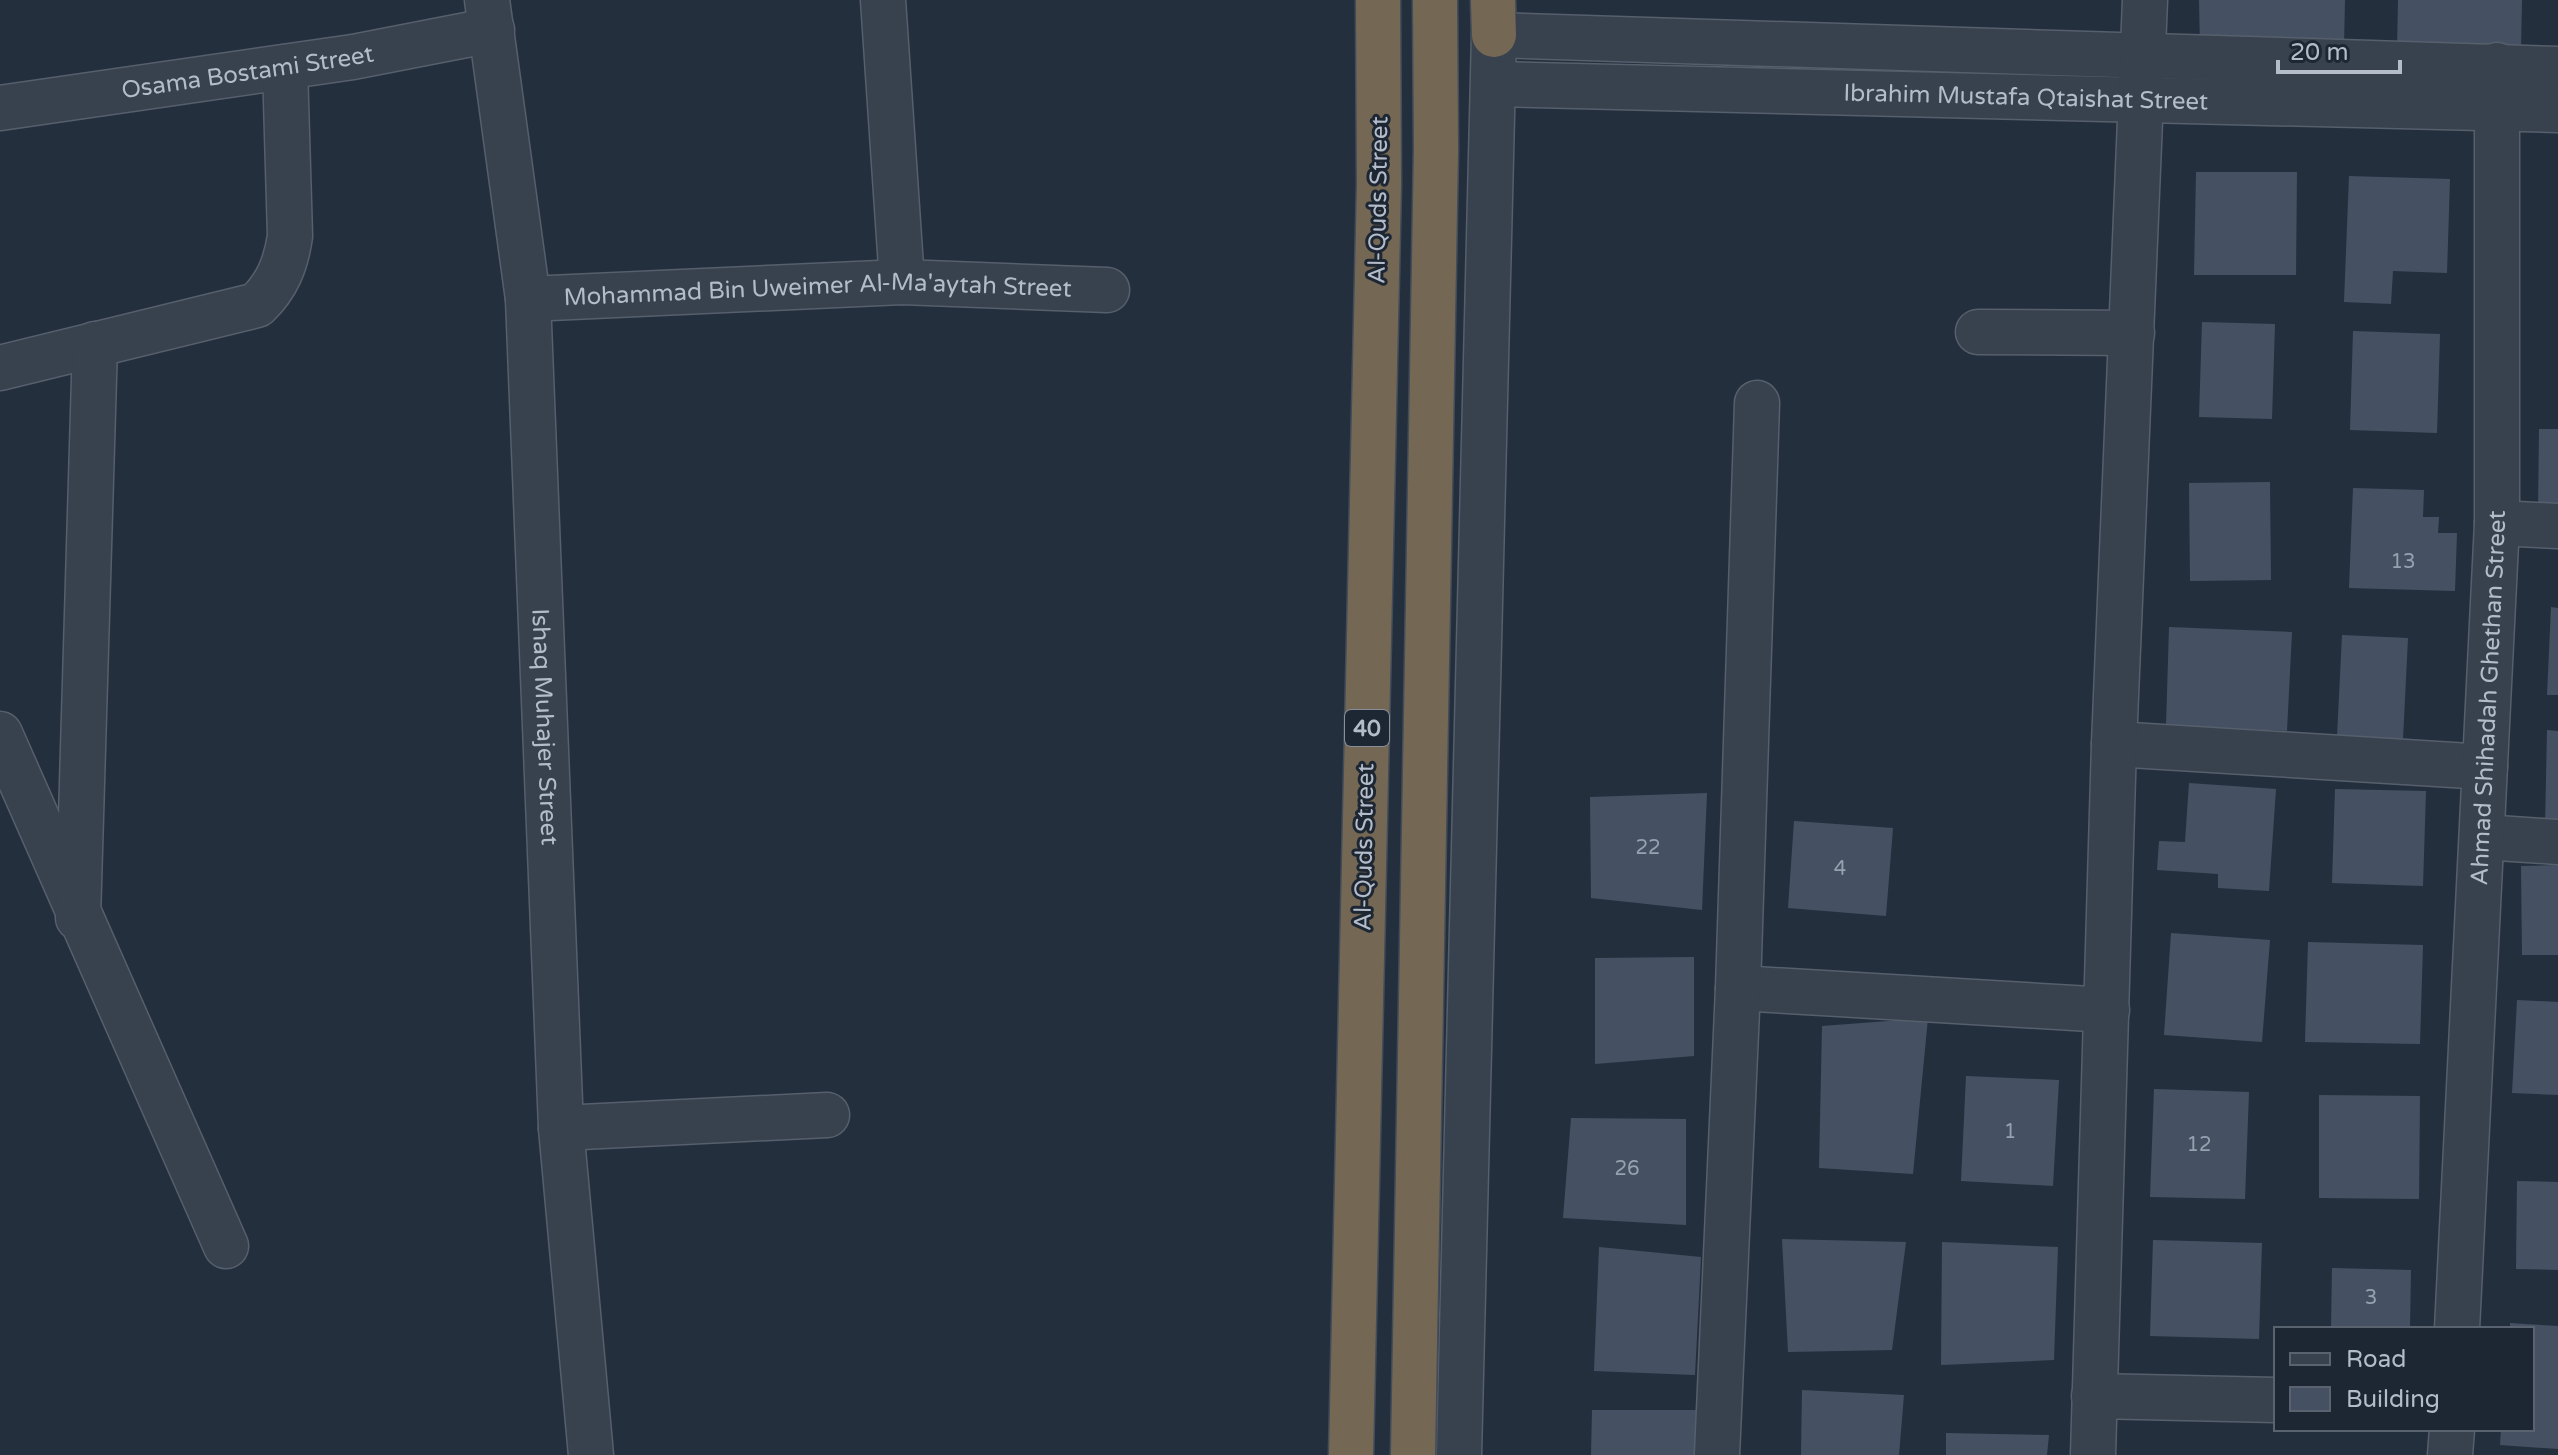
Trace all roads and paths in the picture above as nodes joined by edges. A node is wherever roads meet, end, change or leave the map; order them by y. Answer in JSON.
{"nodes":[{"id":1,"x":883,"y":0,"type":"edge"},
{"id":2,"x":1378,"y":0,"type":"edge"},
{"id":3,"x":1435,"y":0,"type":"edge"},
{"id":4,"x":2145,"y":0,"type":"edge"},
{"id":5,"x":489,"y":15,"type":"edge"},
{"id":6,"x":1494,"y":18,"type":"edge"},
{"id":7,"x":2497,"y":65,"type":"junction"},
{"id":8,"x":285,"y":67,"type":"junction"},
{"id":9,"x":2558,"y":69,"type":"edge"},
{"id":10,"x":2142,"y":79,"type":"junction"},
{"id":11,"x":1494,"y":84,"type":"junction"},
{"id":12,"x":0,"y":108,"type":"edge"},
{"id":13,"x":2494,"y":109,"type":"junction"},
{"id":14,"x":2558,"y":110,"type":"edge"},
{"id":15,"x":902,"y":282,"type":"junction"},
{"id":16,"x":1107,"y":290,"type":"dead end"},
{"id":17,"x":528,"y":299,"type":"junction"},
{"id":18,"x":1978,"y":332,"type":"dead end"},
{"id":19,"x":2132,"y":333,"type":"junction"},
{"id":20,"x":95,"y":344,"type":"junction"},
{"id":21,"x":0,"y":368,"type":"edge"},
{"id":22,"x":1757,"y":403,"type":"dead end"},
{"id":23,"x":2497,"y":523,"type":"junction"},
{"id":24,"x":2558,"y":526,"type":"edge"},
{"id":25,"x":0,"y":734,"type":"edge"},
{"id":26,"x":2114,"y":744,"type":"junction"},
{"id":27,"x":2485,"y":767,"type":"junction"},
{"id":28,"x":2483,"y":837,"type":"junction"},
{"id":29,"x":2558,"y":842,"type":"edge"},
{"id":30,"x":78,"y":918,"type":"junction"},
{"id":31,"x":1738,"y":988,"type":"junction"},
{"id":32,"x":2107,"y":1010,"type":"junction"},
{"id":33,"x":827,"y":1115,"type":"dead end"},
{"id":34,"x":561,"y":1128,"type":"junction"},
{"id":35,"x":226,"y":1246,"type":"dead end"},
{"id":36,"x":2457,"y":1327,"type":"edge"},
{"id":37,"x":2094,"y":1396,"type":"junction"},
{"id":38,"x":2274,"y":1400,"type":"edge"},
{"id":39,"x":2452,"y":1431,"type":"edge"},
{"id":40,"x":591,"y":1455,"type":"edge"},
{"id":41,"x":1351,"y":1455,"type":"edge"},
{"id":42,"x":1413,"y":1455,"type":"edge"},
{"id":43,"x":1459,"y":1455,"type":"edge"},
{"id":44,"x":1717,"y":1455,"type":"edge"},
{"id":45,"x":2093,"y":1455,"type":"edge"},
{"id":46,"x":2450,"y":1455,"type":"edge"}],
"edges":[{"from":1,"to":15,"type":"street"},
{"from":2,"to":41,"type":"highway","name":"Al-Quds Street","number":"40"},
{"from":3,"to":42,"type":"highway"},
{"from":4,"to":10,"type":"street"},
{"from":5,"to":8,"type":"street","name":"Osama Bostami Street"},
{"from":5,"to":17,"type":"street","name":"Ishaq Muhajer Street"},
{"from":6,"to":10,"type":"street","name":"Ibrahim Mustafa Qtaishat Street"},
{"from":6,"to":11,"type":"street"},
{"from":7,"to":9,"type":"street","name":"Ibrahim Mustafa Qtaishat Street"},
{"from":7,"to":10,"type":"street","name":"Ibrahim Mustafa Qtaishat Street"},
{"from":7,"to":13,"type":"street","name":"Ahmad Shihadah Ghethan Street"},
{"from":8,"to":12,"type":"street","name":"Osama Bostami Street"},
{"from":8,"to":20,"type":"street"},
{"from":10,"to":11,"type":"street","name":"Ibrahim Mustafa Qtaishat Street"},
{"from":10,"to":13,"type":"street","name":"Ibrahim Mustafa Qtaishat Street"},
{"from":10,"to":19,"type":"street"},
{"from":11,"to":43,"type":"street"},
{"from":13,"to":14,"type":"street","name":"Ibrahim Mustafa Qtaishat Street"},
{"from":13,"to":23,"type":"street","name":"Ahmad Shihadah Ghethan Street"},
{"from":15,"to":16,"type":"street","name":"Mohammad Bin Uweimer Al-Ma'aytah Street"},
{"from":15,"to":17,"type":"street","name":"Mohammad Bin Uweimer Al-Ma'aytah Street"},
{"from":17,"to":34,"type":"street","name":"Ishaq Muhajer Street"},
{"from":18,"to":19,"type":"street"},
{"from":19,"to":26,"type":"street"},
{"from":20,"to":21,"type":"street"},
{"from":20,"to":30,"type":"street"},
{"from":22,"to":31,"type":"street"},
{"from":23,"to":24,"type":"street"},
{"from":23,"to":27,"type":"street","name":"Ahmad Shihadah Ghethan Street"},
{"from":25,"to":30,"type":"street"},
{"from":26,"to":27,"type":"street"},
{"from":26,"to":32,"type":"street"},
{"from":27,"to":28,"type":"street","name":"Ahmad Shihadah Ghethan Street"},
{"from":28,"to":29,"type":"street"},
{"from":28,"to":36,"type":"street","name":"Ahmad Shihadah Ghethan Street"},
{"from":30,"to":35,"type":"street"},
{"from":31,"to":32,"type":"street"},
{"from":31,"to":44,"type":"street"},
{"from":32,"to":37,"type":"street"},
{"from":33,"to":34,"type":"street"},
{"from":34,"to":40,"type":"street","name":"Ishaq Muhajer Street"},
{"from":37,"to":38,"type":"street"},
{"from":37,"to":45,"type":"street"},
{"from":39,"to":46,"type":"street"}]}
